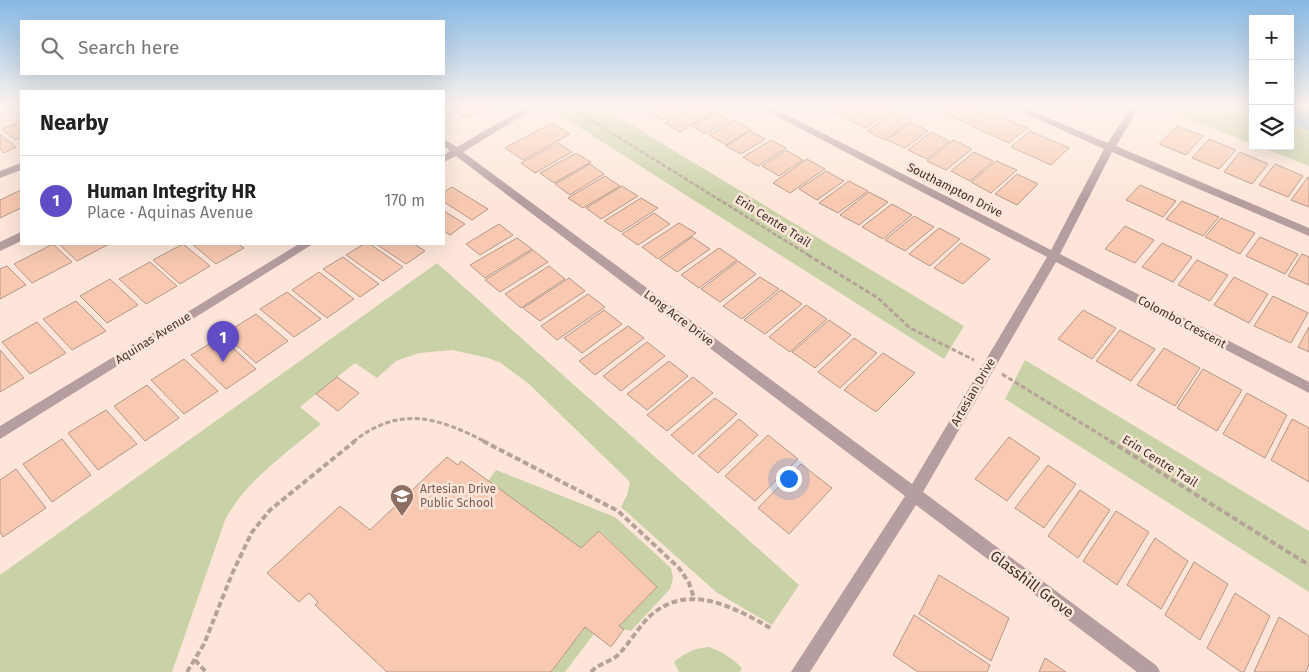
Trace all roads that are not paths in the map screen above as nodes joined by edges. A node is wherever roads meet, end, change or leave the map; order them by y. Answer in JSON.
{"nodes":[{"id":1,"x":480,"y":137,"type":"edge"},
{"id":2,"x":825,"y":137,"type":"edge"},
{"id":3,"x":1087,"y":137,"type":"edge"},
{"id":4,"x":1116,"y":137,"type":"edge"},
{"id":5,"x":445,"y":143,"type":"edge"},
{"id":6,"x":1110,"y":147,"type":"junction"},
{"id":7,"x":457,"y":151,"type":"junction"},
{"id":8,"x":445,"y":159,"type":"edge"},
{"id":9,"x":20,"y":166,"type":"edge"},
{"id":10,"x":0,"y":175,"type":"edge"},
{"id":11,"x":1309,"y":232,"type":"edge"},
{"id":12,"x":20,"y":237,"type":"edge"},
{"id":13,"x":305,"y":245,"type":"edge"},
{"id":14,"x":0,"y":247,"type":"edge"},
{"id":15,"x":1054,"y":255,"type":"junction"},
{"id":16,"x":1309,"y":388,"type":"edge"},
{"id":17,"x":0,"y":433,"type":"edge"},
{"id":18,"x":914,"y":495,"type":"junction"},
{"id":19,"x":800,"y":672,"type":"edge"},
{"id":20,"x":1151,"y":672,"type":"edge"}],
"edges":[{"from":1,"to":7,"type":"street"},
{"from":2,"to":15,"type":"street","name":"Southampton Drive"},
{"from":3,"to":6,"type":"street"},
{"from":4,"to":6,"type":"street","name":"Artesian Drive"},
{"from":5,"to":7,"type":"street","name":"Long Acre Drive"},
{"from":6,"to":11,"type":"street"},
{"from":6,"to":15,"type":"street","name":"Artesian Drive"},
{"from":7,"to":8,"type":"street"},
{"from":7,"to":18,"type":"street","name":"Long Acre Drive"},
{"from":9,"to":10,"type":"street"},
{"from":12,"to":14,"type":"street"},
{"from":13,"to":17,"type":"street","name":"Aquinas Avenue"},
{"from":15,"to":16,"type":"street","name":"Colombo Crescent"},
{"from":15,"to":18,"type":"street","name":"Artesian Drive"},
{"from":18,"to":19,"type":"street","name":"Artesian Drive"},
{"from":18,"to":20,"type":"street","name":"Glasshill Grove"}]}
